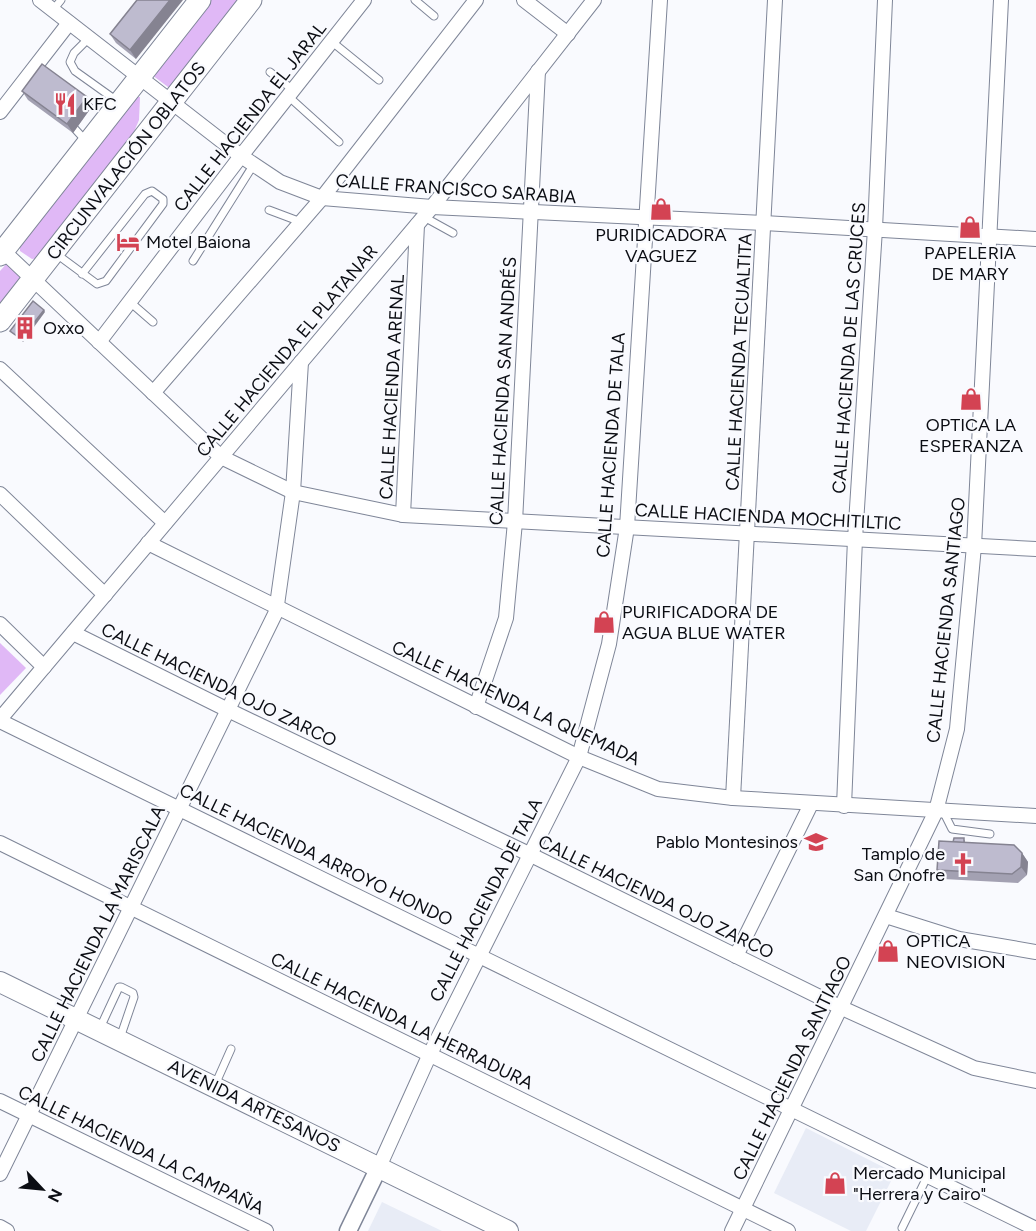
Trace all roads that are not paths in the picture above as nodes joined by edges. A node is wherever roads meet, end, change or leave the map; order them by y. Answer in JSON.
{"nodes":[{"id":1,"x":40,"y":0,"type":"edge"},
{"id":2,"x":200,"y":0,"type":"edge"},
{"id":3,"x":251,"y":0,"type":"edge"},
{"id":4,"x":364,"y":0,"type":"edge"},
{"id":5,"x":415,"y":0,"type":"edge"},
{"id":6,"x":476,"y":0,"type":"edge"},
{"id":7,"x":524,"y":0,"type":"edge"},
{"id":8,"x":594,"y":0,"type":"edge"},
{"id":9,"x":660,"y":0,"type":"edge"},
{"id":10,"x":775,"y":0,"type":"edge"},
{"id":11,"x":885,"y":0,"type":"edge"},
{"id":12,"x":1001,"y":0,"type":"edge"},
{"id":13,"x":57,"y":5,"type":"edge"},
{"id":14,"x":434,"y":16,"type":"dead end"},
{"id":15,"x":69,"y":23,"type":"junction"},
{"id":16,"x":567,"y":34,"type":"junction"},
{"id":17,"x":89,"y":38,"type":"junction"},
{"id":18,"x":332,"y":41,"type":"junction"},
{"id":19,"x":538,"y":71,"type":"junction"},
{"id":20,"x":270,"y":72,"type":"dead end"},
{"id":21,"x":139,"y":77,"type":"junction"},
{"id":22,"x":379,"y":80,"type":"dead end"},
{"id":23,"x":291,"y":93,"type":"junction"},
{"id":24,"x":171,"y":102,"type":"junction"},
{"id":25,"x":119,"y":103,"type":"junction"},
{"id":26,"x":0,"y":112,"type":"edge"},
{"id":27,"x":339,"y":142,"type":"dead end"},
{"id":28,"x":241,"y":156,"type":"junction"},
{"id":29,"x":254,"y":165,"type":"junction"},
{"id":30,"x":322,"y":198,"type":"junction"},
{"id":31,"x":269,"y":210,"type":"dead end"},
{"id":32,"x":531,"y":212,"type":"junction"},
{"id":33,"x":425,"y":216,"type":"junction"},
{"id":34,"x":646,"y":218,"type":"junction"},
{"id":35,"x":301,"y":222,"type":"junction"},
{"id":36,"x":764,"y":223,"type":"junction"},
{"id":37,"x":875,"y":229,"type":"junction"},
{"id":38,"x":453,"y":233,"type":"dead end"},
{"id":39,"x":989,"y":236,"type":"junction"},
{"id":40,"x":1036,"y":239,"type":"edge"},
{"id":41,"x":1,"y":252,"type":"edge"},
{"id":42,"x":54,"y":252,"type":"junction"},
{"id":43,"x":193,"y":261,"type":"dead end"},
{"id":44,"x":82,"y":274,"type":"junction"},
{"id":45,"x":33,"y":280,"type":"junction"},
{"id":46,"x":130,"y":302,"type":"junction"},
{"id":47,"x":7,"y":317,"type":"edge"},
{"id":48,"x":153,"y":322,"type":"dead end"},
{"id":49,"x":99,"y":342,"type":"junction"},
{"id":50,"x":301,"y":362,"type":"junction"},
{"id":51,"x":0,"y":369,"type":"edge"},
{"id":52,"x":153,"y":393,"type":"junction"},
{"id":53,"x":221,"y":457,"type":"junction"},
{"id":54,"x":293,"y":492,"type":"junction"},
{"id":55,"x":0,"y":494,"type":"edge"},
{"id":56,"x":403,"y":515,"type":"junction"},
{"id":57,"x":515,"y":522,"type":"junction"},
{"id":58,"x":165,"y":523,"type":"junction"},
{"id":59,"x":627,"y":527,"type":"junction"},
{"id":60,"x":748,"y":532,"type":"junction"},
{"id":61,"x":855,"y":539,"type":"junction"},
{"id":62,"x":148,"y":543,"type":"junction"},
{"id":63,"x":974,"y":546,"type":"junction"},
{"id":64,"x":1036,"y":549,"type":"edge"},
{"id":65,"x":105,"y":595,"type":"junction"},
{"id":66,"x":277,"y":607,"type":"junction"},
{"id":67,"x":0,"y":624,"type":"edge"},
{"id":68,"x":73,"y":633,"type":"junction"},
{"id":69,"x":44,"y":667,"type":"junction"},
{"id":70,"x":476,"y":707,"type":"junction"},
{"id":71,"x":228,"y":710,"type":"junction"},
{"id":72,"x":0,"y":720,"type":"edge"},
{"id":73,"x":579,"y":757,"type":"junction"},
{"id":74,"x":733,"y":798,"type":"junction"},
{"id":75,"x":811,"y":804,"type":"junction"},
{"id":76,"x":844,"y":806,"type":"junction"},
{"id":77,"x":179,"y":809,"type":"junction"},
{"id":78,"x":939,"y":811,"type":"junction"},
{"id":79,"x":1036,"y":816,"type":"edge"},
{"id":80,"x":990,"y":834,"type":"dead end"},
{"id":81,"x":0,"y":843,"type":"edge"},
{"id":82,"x":531,"y":855,"type":"junction"},
{"id":83,"x":131,"y":907,"type":"junction"},
{"id":84,"x":886,"y":916,"type":"junction"},
{"id":85,"x":1036,"y":952,"type":"edge"},
{"id":86,"x":480,"y":955,"type":"junction"},
{"id":87,"x":736,"y":956,"type":"junction"},
{"id":88,"x":0,"y":982,"type":"edge"},
{"id":89,"x":842,"y":1008,"type":"junction"},
{"id":90,"x":76,"y":1019,"type":"junction"},
{"id":91,"x":99,"y":1030,"type":"junction"},
{"id":92,"x":120,"y":1041,"type":"junction"},
{"id":93,"x":231,"y":1049,"type":"dead end"},
{"id":94,"x":429,"y":1056,"type":"junction"},
{"id":95,"x":1036,"y":1081,"type":"edge"},
{"id":96,"x":214,"y":1087,"type":"junction"},
{"id":97,"x":0,"y":1101,"type":"edge"},
{"id":98,"x":793,"y":1108,"type":"junction"},
{"id":99,"x":29,"y":1115,"type":"junction"},
{"id":100,"x":379,"y":1167,"type":"junction"},
{"id":101,"x":0,"y":1174,"type":"edge"},
{"id":102,"x":928,"y":1175,"type":"junction"},
{"id":103,"x":743,"y":1209,"type":"junction"},
{"id":104,"x":0,"y":1227,"type":"edge"},
{"id":105,"x":902,"y":1227,"type":"dead end"},
{"id":106,"x":1036,"y":1229,"type":"edge"},
{"id":107,"x":8,"y":1231,"type":"edge"},
{"id":108,"x":266,"y":1231,"type":"edge"},
{"id":109,"x":348,"y":1231,"type":"edge"},
{"id":110,"x":508,"y":1231,"type":"edge"},
{"id":111,"x":732,"y":1231,"type":"edge"},
{"id":112,"x":788,"y":1231,"type":"edge"}],
"edges":[{"from":1,"to":13,"type":"street","name":"CALLE FRANCISCO SARABIA"},
{"from":2,"to":21,"type":"main road"},
{"from":3,"to":24,"type":"main road","name":"CIRCUNVALACIÓN OBLATOS"},
{"from":4,"to":18,"type":"street","name":"CALLE HACIENDA EL JARAL"},
{"from":5,"to":14,"type":"lane"},
{"from":6,"to":30,"type":"street"},
{"from":7,"to":16,"type":"street"},
{"from":8,"to":16,"type":"street","name":"CALLE HACIENDA EL PLATANAR"},
{"from":9,"to":34,"type":"street","name":"CALLE HACIENDA DE TALA"},
{"from":10,"to":36,"type":"street","name":"CALLE HACIENDA TECUALTITA"},
{"from":11,"to":37,"type":"street","name":"CALLE HACIENDA DE LAS CRUCES"},
{"from":12,"to":39,"type":"street","name":"CALLE HACIENDA SANTIAGO"},
{"from":13,"to":15,"type":"street","name":"CALLE FRANCISCO SARABIA"},
{"from":15,"to":17,"type":"street","name":"CALLE FRANCISCO SARABIA"},
{"from":15,"to":26,"type":"street"},
{"from":16,"to":19,"type":"street","name":"CALLE HACIENDA EL PLATANAR"},
{"from":17,"to":21,"type":"street","name":"CALLE FRANCISCO SARABIA"},
{"from":17,"to":25,"type":"lane"},
{"from":18,"to":22,"type":"lane"},
{"from":18,"to":23,"type":"street","name":"CALLE HACIENDA EL JARAL"},
{"from":19,"to":32,"type":"street","name":"CALLE HACIENDA SAN ANDRÉS"},
{"from":19,"to":33,"type":"street","name":"CALLE HACIENDA EL PLATANAR"},
{"from":20,"to":23,"type":"lane"},
{"from":21,"to":24,"type":"street","name":"CALLE FRANCISCO SARABIA"},
{"from":21,"to":25,"type":"main road"},
{"from":23,"to":27,"type":"lane"},
{"from":23,"to":28,"type":"street","name":"CALLE HACIENDA EL JARAL"},
{"from":24,"to":28,"type":"street","name":"CALLE FRANCISCO SARABIA"},
{"from":24,"to":42,"type":"main road","name":"CIRCUNVALACIÓN OBLATOS"},
{"from":25,"to":41,"type":"main road"},
{"from":28,"to":29,"type":"street","name":"CALLE FRANCISCO SARABIA"},
{"from":28,"to":46,"type":"street","name":"CALLE HACIENDA EL JARAL"},
{"from":29,"to":30,"type":"street","name":"CALLE FRANCISCO SARABIA"},
{"from":29,"to":43,"type":"lane"},
{"from":30,"to":33,"type":"street","name":"CALLE FRANCISCO SARABIA"},
{"from":30,"to":35,"type":"street"},
{"from":31,"to":35,"type":"lane"},
{"from":32,"to":33,"type":"street","name":"CALLE FRANCISCO SARABIA"},
{"from":32,"to":34,"type":"street","name":"CALLE FRANCISCO SARABIA"},
{"from":32,"to":57,"type":"street","name":"CALLE HACIENDA SAN ANDRÉS"},
{"from":33,"to":38,"type":"lane"},
{"from":33,"to":50,"type":"street","name":"CALLE HACIENDA EL PLATANAR"},
{"from":33,"to":56,"type":"street","name":"CALLE HACIENDA ARENAL"},
{"from":34,"to":36,"type":"street","name":"CALLE FRANCISCO SARABIA"},
{"from":34,"to":59,"type":"street","name":"CALLE HACIENDA DE TALA"},
{"from":35,"to":52,"type":"street"},
{"from":36,"to":37,"type":"street","name":"CALLE FRANCISCO SARABIA"},
{"from":36,"to":60,"type":"street","name":"CALLE HACIENDA TECUALTITA"},
{"from":37,"to":39,"type":"street","name":"CALLE FRANCISCO SARABIA"},
{"from":37,"to":61,"type":"street","name":"CALLE HACIENDA DE LAS CRUCES"},
{"from":39,"to":40,"type":"street","name":"CALLE FRANCISCO SARABIA"},
{"from":39,"to":63,"type":"street","name":"CALLE HACIENDA SANTIAGO"},
{"from":41,"to":45,"type":"street","name":"CALLE HACIENDA MOCHITILTIC"},
{"from":42,"to":44,"type":"lane"},
{"from":42,"to":45,"type":"main road","name":"CIRCUNVALACIÓN OBLATOS"},
{"from":44,"to":44,"type":"lane"},
{"from":45,"to":47,"type":"main road","name":"CIRCUNVALACIÓN OBLATOS"},
{"from":45,"to":49,"type":"street","name":"CALLE HACIENDA MOCHITILTIC"},
{"from":46,"to":48,"type":"lane"},
{"from":46,"to":49,"type":"street","name":"CALLE HACIENDA EL JARAL"},
{"from":49,"to":52,"type":"street","name":"CALLE HACIENDA MOCHITILTIC"},
{"from":50,"to":53,"type":"street","name":"CALLE HACIENDA EL PLATANAR"},
{"from":50,"to":54,"type":"street","name":"CALLE HACIENDA LA MARISCALA"},
{"from":51,"to":58,"type":"street"},
{"from":52,"to":53,"type":"street","name":"CALLE HACIENDA MOCHITILTIC"},
{"from":53,"to":54,"type":"street","name":"CALLE HACIENDA MOCHITILTIC"},
{"from":53,"to":58,"type":"street","name":"CALLE HACIENDA EL PLATANAR"},
{"from":54,"to":56,"type":"street","name":"CALLE HACIENDA MOCHITILTIC"},
{"from":54,"to":66,"type":"street","name":"CALLE HACIENDA LA MARISCALA"},
{"from":55,"to":65,"type":"street"},
{"from":56,"to":57,"type":"street","name":"CALLE HACIENDA MOCHITILTIC"},
{"from":57,"to":59,"type":"street","name":"CALLE HACIENDA MOCHITILTIC"},
{"from":57,"to":70,"type":"street","name":"CALLE HACIENDA SAN ANDRÉS"},
{"from":58,"to":62,"type":"street","name":"CALLE HACIENDA EL PLATANAR"},
{"from":59,"to":60,"type":"street","name":"CALLE HACIENDA MOCHITILTIC"},
{"from":59,"to":73,"type":"street","name":"CALLE HACIENDA DE TALA"},
{"from":60,"to":61,"type":"street","name":"CALLE HACIENDA MOCHITILTIC"},
{"from":60,"to":74,"type":"street","name":"CALLE HACIENDA TECUALTITA"},
{"from":61,"to":63,"type":"street","name":"CALLE HACIENDA MOCHITILTIC"},
{"from":61,"to":76,"type":"street","name":"CALLE HACIENDA DE LAS CRUCES"},
{"from":62,"to":65,"type":"street","name":"CALLE HACIENDA EL PLATANAR"},
{"from":62,"to":66,"type":"street","name":"CALLE HACIENDA LA QUEMADA"},
{"from":63,"to":64,"type":"street","name":"CALLE HACIENDA MOCHITILTIC"},
{"from":63,"to":78,"type":"street","name":"CALLE HACIENDA SANTIAGO"},
{"from":65,"to":68,"type":"street","name":"CALLE HACIENDA EL PLATANAR"},
{"from":66,"to":70,"type":"street","name":"CALLE HACIENDA LA QUEMADA"},
{"from":66,"to":71,"type":"street","name":"CALLE HACIENDA LA MARISCALA"},
{"from":67,"to":69,"type":"street"},
{"from":68,"to":69,"type":"street","name":"CALLE HACIENDA EL PLATANAR"},
{"from":68,"to":71,"type":"street","name":"CALLE HACIENDA OJO ZARCO"},
{"from":69,"to":72,"type":"street","name":"CALLE HACIENDA EL PLATANAR"},
{"from":70,"to":73,"type":"street","name":"CALLE HACIENDA LA QUEMADA"},
{"from":71,"to":77,"type":"street","name":"CALLE HACIENDA LA MARISCALA"},
{"from":71,"to":82,"type":"street","name":"CALLE HACIENDA OJO ZARCO"},
{"from":72,"to":77,"type":"street","name":"CALLE HACIENDA ARROYO HONDO"},
{"from":73,"to":74,"type":"street","name":"CALLE HACIENDA LA QUEMADA"},
{"from":73,"to":82,"type":"street","name":"CALLE HACIENDA DE TALA"},
{"from":74,"to":75,"type":"street","name":"CALLE HACIENDA LA QUEMADA"},
{"from":75,"to":76,"type":"street","name":"CALLE HACIENDA LA QUEMADA"},
{"from":75,"to":87,"type":"street"},
{"from":76,"to":78,"type":"street","name":"CALLE HACIENDA LA QUEMADA"},
{"from":77,"to":83,"type":"street","name":"CALLE HACIENDA LA MARISCALA"},
{"from":77,"to":86,"type":"street","name":"CALLE HACIENDA ARROYO HONDO"},
{"from":78,"to":79,"type":"street","name":"CALLE HACIENDA LA QUEMADA"},
{"from":78,"to":80,"type":"lane"},
{"from":78,"to":84,"type":"street","name":"CALLE HACIENDA SANTIAGO"},
{"from":81,"to":83,"type":"street","name":"CALLE HACIENDA LA HERRADURA"},
{"from":82,"to":86,"type":"street","name":"CALLE HACIENDA DE TALA"},
{"from":82,"to":87,"type":"street","name":"CALLE HACIENDA OJO ZARCO"},
{"from":83,"to":90,"type":"street","name":"CALLE HACIENDA LA MARISCALA"},
{"from":83,"to":94,"type":"street","name":"CALLE HACIENDA LA HERRADURA"},
{"from":84,"to":85,"type":"street"},
{"from":84,"to":89,"type":"street","name":"CALLE HACIENDA SANTIAGO"},
{"from":86,"to":94,"type":"street","name":"CALLE HACIENDA DE TALA"},
{"from":86,"to":98,"type":"street","name":"CALLE HACIENDA ARROYO HONDO"},
{"from":87,"to":89,"type":"street","name":"CALLE HACIENDA OJO ZARCO"},
{"from":88,"to":90,"type":"main road","name":"AVENIDA ARTESANOS"},
{"from":89,"to":95,"type":"street","name":"CALLE HACIENDA OJO ZARCO"},
{"from":89,"to":98,"type":"street","name":"CALLE HACIENDA SANTIAGO"},
{"from":90,"to":91,"type":"main road","name":"AVENIDA ARTESANOS"},
{"from":90,"to":99,"type":"street","name":"CALLE HACIENDA LA MARISCALA"},
{"from":91,"to":92,"type":"main road","name":"AVENIDA ARTESANOS"},
{"from":91,"to":92,"type":"lane"},
{"from":92,"to":96,"type":"main road","name":"AVENIDA ARTESANOS"},
{"from":93,"to":96,"type":"lane"},
{"from":94,"to":100,"type":"street","name":"CALLE HACIENDA DE TALA"},
{"from":94,"to":103,"type":"street","name":"CALLE HACIENDA LA HERRADURA"},
{"from":96,"to":100,"type":"main road","name":"AVENIDA ARTESANOS"},
{"from":97,"to":99,"type":"street","name":"CALLE HACIENDA LA CAMPAÑA"},
{"from":98,"to":102,"type":"street","name":"CALLE HACIENDA ARROYO HONDO"},
{"from":98,"to":103,"type":"street","name":"CALLE HACIENDA SANTIAGO"},
{"from":99,"to":101,"type":"street","name":"CALLE HACIENDA LA MARISCALA"},
{"from":99,"to":108,"type":"street","name":"CALLE HACIENDA LA CAMPAÑA"},
{"from":100,"to":109,"type":"street","name":"CALLE HACIENDA DE TALA"},
{"from":100,"to":110,"type":"main road","name":"AVENIDA ARTESANOS"},
{"from":102,"to":105,"type":"lane"},
{"from":102,"to":106,"type":"street","name":"CALLE HACIENDA ARROYO HONDO"},
{"from":103,"to":111,"type":"street","name":"CALLE HACIENDA SANTIAGO"},
{"from":103,"to":112,"type":"street","name":"CALLE HACIENDA LA HERRADURA"},
{"from":104,"to":107,"type":"street"}]}
